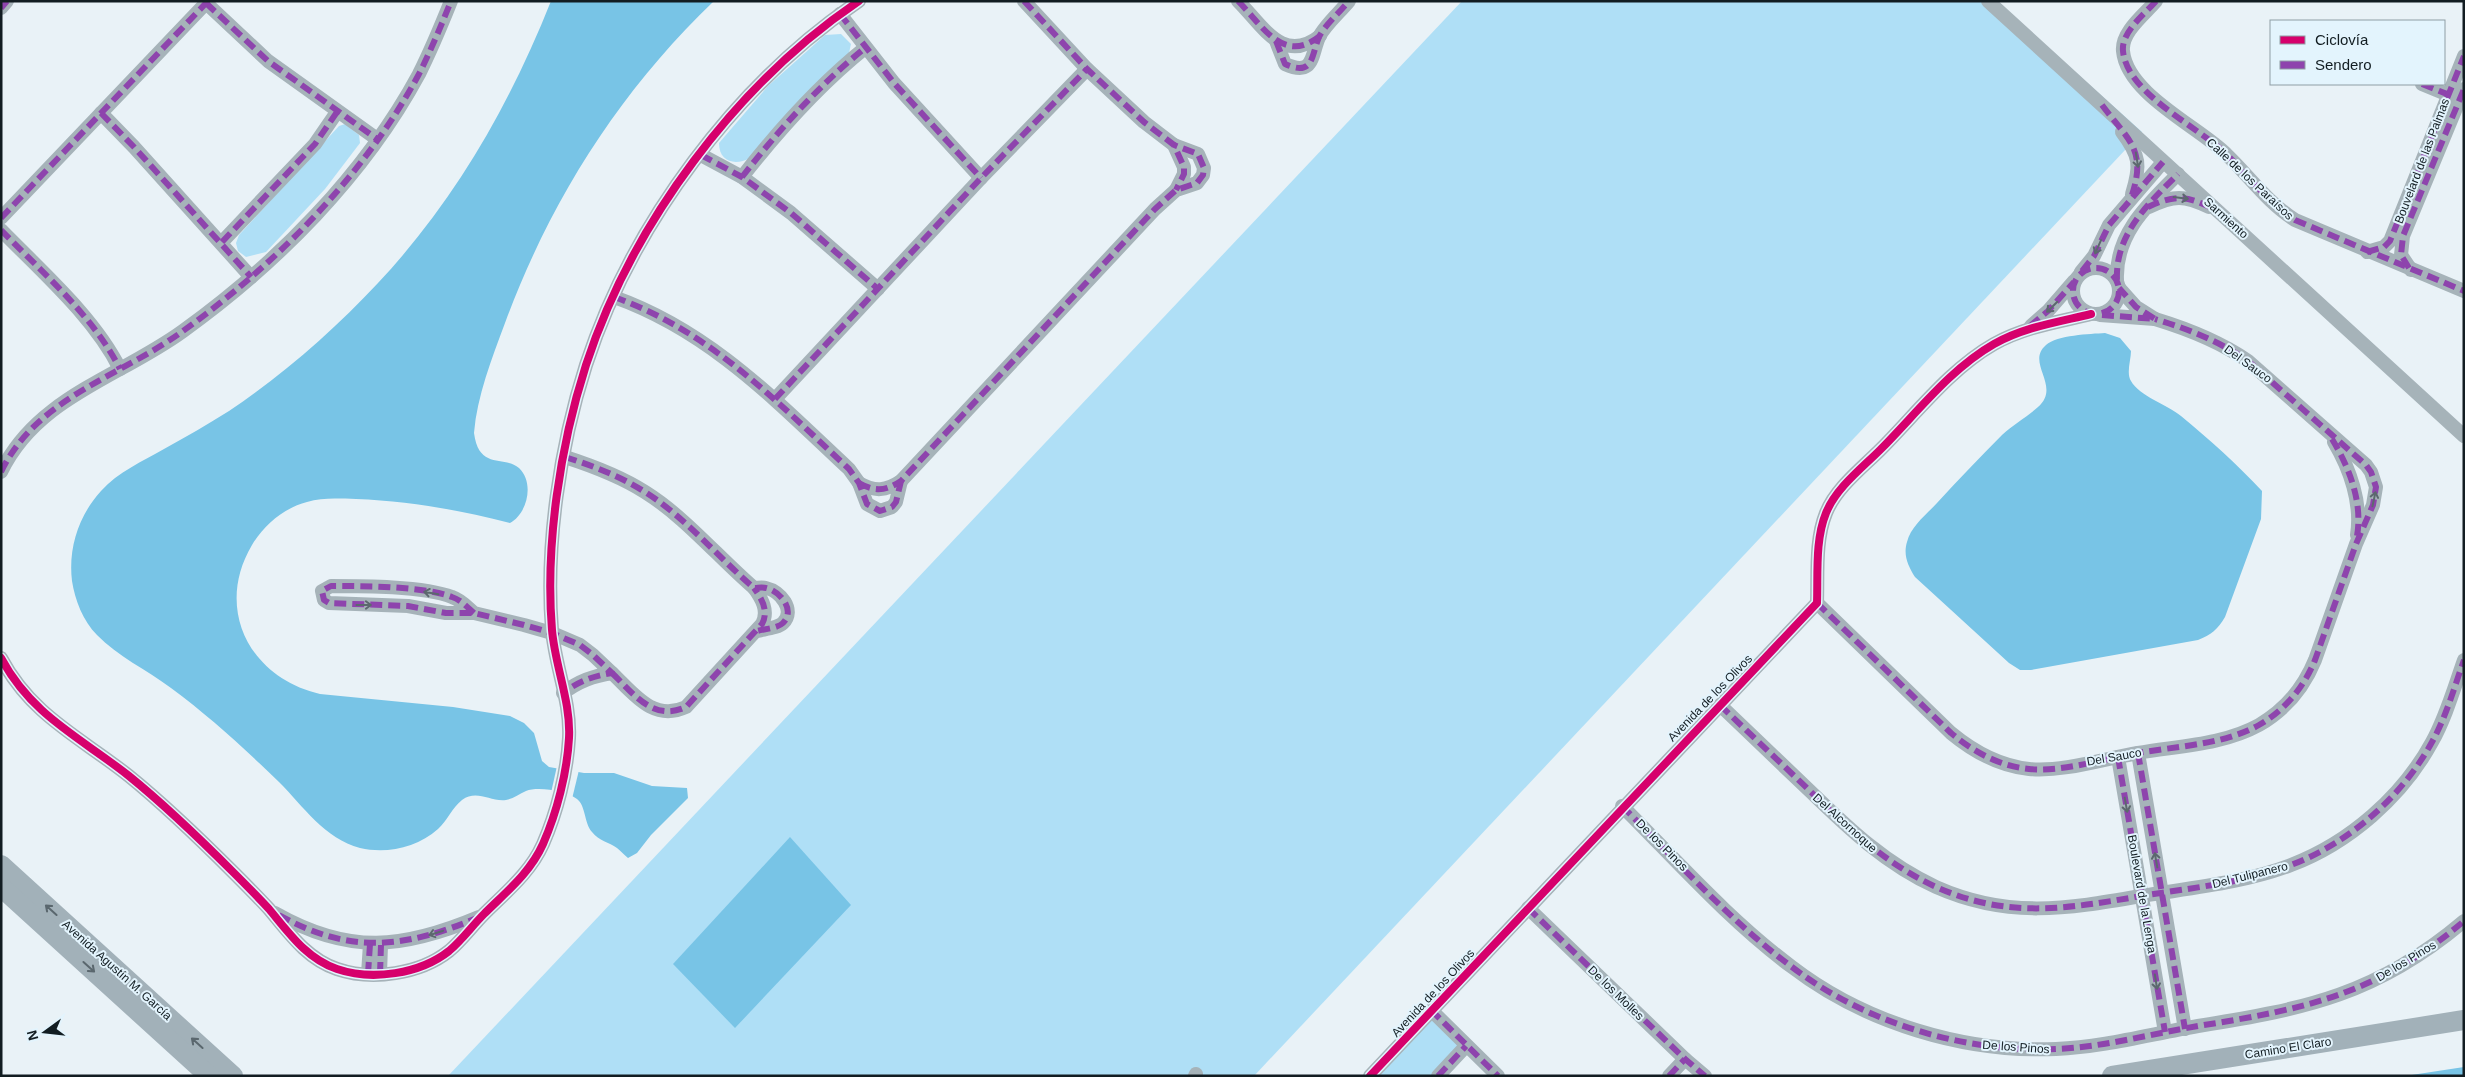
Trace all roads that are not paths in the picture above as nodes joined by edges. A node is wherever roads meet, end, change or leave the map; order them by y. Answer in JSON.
{"nodes":[{"id":1,"x":7,"y":1,"type":"edge"},
{"id":2,"x":451,"y":1,"type":"edge"},
{"id":3,"x":859,"y":1,"type":"edge"},
{"id":4,"x":1024,"y":1,"type":"edge"},
{"id":5,"x":1238,"y":1,"type":"edge"},
{"id":6,"x":1349,"y":1,"type":"edge"},
{"id":7,"x":1988,"y":1,"type":"edge"},
{"id":8,"x":2156,"y":1,"type":"edge"},
{"id":9,"x":207,"y":2,"type":"edge"},
{"id":10,"x":1,"y":8,"type":"edge"},
{"id":11,"x":840,"y":14,"type":"junction"},
{"id":12,"x":1320,"y":36,"type":"junction"},
{"id":13,"x":1276,"y":41,"type":"junction"},
{"id":14,"x":865,"y":48,"type":"junction"},
{"id":15,"x":2464,"y":56,"type":"edge"},
{"id":16,"x":1087,"y":69,"type":"junction"},
{"id":17,"x":2425,"y":85,"type":"edge"},
{"id":18,"x":2459,"y":96,"type":"edge"},
{"id":19,"x":2102,"y":105,"type":"junction"},
{"id":20,"x":337,"y":112,"type":"junction"},
{"id":21,"x":101,"y":114,"type":"junction"},
{"id":22,"x":377,"y":139,"type":"junction"},
{"id":23,"x":1174,"y":145,"type":"junction"},
{"id":24,"x":700,"y":154,"type":"junction"},
{"id":25,"x":2163,"y":162,"type":"junction"},
{"id":26,"x":2178,"y":174,"type":"junction"},
{"id":27,"x":742,"y":176,"type":"junction"},
{"id":28,"x":981,"y":178,"type":"junction"},
{"id":29,"x":1176,"y":190,"type":"junction"},
{"id":30,"x":2131,"y":198,"type":"junction"},
{"id":31,"x":2144,"y":209,"type":"junction"},
{"id":32,"x":2219,"y":211,"type":"junction"},
{"id":33,"x":1,"y":218,"type":"edge"},
{"id":34,"x":1,"y":230,"type":"edge"},
{"id":35,"x":222,"y":242,"type":"junction"},
{"id":36,"x":2367,"y":252,"type":"junction"},
{"id":37,"x":2411,"y":270,"type":"junction"},
{"id":38,"x":251,"y":277,"type":"junction"},
{"id":39,"x":2077,"y":278,"type":"junction"},
{"id":40,"x":2118,"y":284,"type":"junction"},
{"id":41,"x":878,"y":289,"type":"junction"},
{"id":42,"x":2464,"y":291,"type":"edge"},
{"id":43,"x":614,"y":297,"type":"junction"},
{"id":44,"x":2094,"y":315,"type":"junction"},
{"id":45,"x":2155,"y":319,"type":"junction"},
{"id":46,"x":2026,"y":330,"type":"junction"},
{"id":47,"x":120,"y":369,"type":"junction"},
{"id":48,"x":775,"y":399,"type":"junction"},
{"id":49,"x":2328,"y":432,"type":"junction"},
{"id":50,"x":2464,"y":436,"type":"edge"},
{"id":51,"x":5,"y":453,"type":"edge"},
{"id":52,"x":565,"y":457,"type":"junction"},
{"id":53,"x":1,"y":472,"type":"edge"},
{"id":54,"x":901,"y":481,"type":"junction"},
{"id":55,"x":859,"y":483,"type":"junction"},
{"id":56,"x":2356,"y":544,"type":"junction"},
{"id":57,"x":754,"y":588,"type":"junction"},
{"id":58,"x":1817,"y":603,"type":"junction"},
{"id":59,"x":474,"y":613,"type":"junction"},
{"id":60,"x":757,"y":631,"type":"junction"},
{"id":61,"x":552,"y":633,"type":"junction"},
{"id":62,"x":1,"y":658,"type":"edge"},
{"id":63,"x":2464,"y":660,"type":"edge"},
{"id":64,"x":612,"y":673,"type":"junction"},
{"id":65,"x":563,"y":693,"type":"junction"},
{"id":66,"x":1720,"y":705,"type":"junction"},
{"id":67,"x":2138,"y":753,"type":"junction"},
{"id":68,"x":2118,"y":757,"type":"junction"},
{"id":69,"x":1622,"y":806,"type":"junction"},
{"id":70,"x":1,"y":865,"type":"edge"},
{"id":71,"x":1,"y":887,"type":"edge"},
{"id":72,"x":2162,"y":893,"type":"junction"},
{"id":73,"x":2142,"y":896,"type":"junction"},
{"id":74,"x":1528,"y":908,"type":"junction"},
{"id":75,"x":269,"y":910,"type":"junction"},
{"id":76,"x":482,"y":916,"type":"junction"},
{"id":77,"x":2464,"y":921,"type":"edge"},
{"id":78,"x":376,"y":944,"type":"junction"},
{"id":79,"x":374,"y":974,"type":"junction"},
{"id":80,"x":1431,"y":1010,"type":"junction"},
{"id":81,"x":2464,"y":1020,"type":"edge"},
{"id":82,"x":2185,"y":1028,"type":"junction"},
{"id":83,"x":2164,"y":1032,"type":"junction"},
{"id":84,"x":1466,"y":1046,"type":"junction"},
{"id":85,"x":1685,"y":1059,"type":"junction"},
{"id":86,"x":209,"y":1076,"type":"edge"},
{"id":87,"x":233,"y":1076,"type":"edge"},
{"id":88,"x":1370,"y":1076,"type":"edge"},
{"id":89,"x":1438,"y":1076,"type":"edge"},
{"id":90,"x":1498,"y":1076,"type":"edge"},
{"id":91,"x":1669,"y":1076,"type":"edge"},
{"id":92,"x":1705,"y":1076,"type":"edge"},
{"id":93,"x":2112,"y":1076,"type":"edge"}],
"edges":[{"from":1,"to":10,"type":"street"},
{"from":2,"to":22,"type":"street"},
{"from":3,"to":11,"type":"street"},
{"from":4,"to":16,"type":"street"},
{"from":5,"to":13,"type":"street"},
{"from":6,"to":12,"type":"street"},
{"from":7,"to":19,"type":"street","name":"Sarmiento"},
{"from":8,"to":36,"type":"street","name":"Calle de los Paraísos"},
{"from":9,"to":20,"type":"street"},
{"from":9,"to":21,"type":"street"},
{"from":11,"to":14,"type":"street"},
{"from":11,"to":24,"type":"street"},
{"from":12,"to":13,"type":"street"},
{"from":12,"to":13,"type":"street"},
{"from":14,"to":27,"type":"street"},
{"from":14,"to":28,"type":"street"},
{"from":15,"to":18,"type":"street","name":"Bouvelard de las Palmas"},
{"from":16,"to":23,"type":"street"},
{"from":16,"to":28,"type":"street"},
{"from":17,"to":18,"type":"street"},
{"from":18,"to":36,"type":"street","name":"Bouvelard de las Palmas"},
{"from":18,"to":37,"type":"street","name":"Bouvelard de las Palmas"},
{"from":19,"to":25,"type":"street","name":"Sarmiento"},
{"from":19,"to":30,"type":"street","one_way":true},
{"from":20,"to":22,"type":"street"},
{"from":20,"to":35,"type":"street"},
{"from":21,"to":33,"type":"street"},
{"from":21,"to":35,"type":"street"},
{"from":22,"to":38,"type":"street"},
{"from":23,"to":29,"type":"street"},
{"from":23,"to":29,"type":"street"},
{"from":24,"to":27,"type":"street"},
{"from":24,"to":43,"type":"street"},
{"from":25,"to":26,"type":"street","name":"Sarmiento"},
{"from":25,"to":30,"type":"street"},
{"from":26,"to":31,"type":"street"},
{"from":26,"to":32,"type":"street","name":"Sarmiento"},
{"from":27,"to":41,"type":"street"},
{"from":28,"to":41,"type":"street"},
{"from":29,"to":54,"type":"street"},
{"from":30,"to":39,"type":"street","one_way":true},
{"from":31,"to":32,"type":"street","one_way":true},
{"from":31,"to":40,"type":"street"},
{"from":32,"to":50,"type":"street","name":"Sarmiento"},
{"from":34,"to":47,"type":"street"},
{"from":35,"to":38,"type":"street"},
{"from":36,"to":37,"type":"street","name":"Calle de los Paraísos"},
{"from":37,"to":42,"type":"street","name":"Calle de los Paraísos"},
{"from":38,"to":47,"type":"street"},
{"from":39,"to":40,"type":"street"},
{"from":39,"to":44,"type":"street"},
{"from":39,"to":46,"type":"street","one_way":true},
{"from":40,"to":44,"type":"street"},
{"from":40,"to":45,"type":"street"},
{"from":41,"to":48,"type":"street"},
{"from":43,"to":48,"type":"street"},
{"from":43,"to":52,"type":"street"},
{"from":44,"to":45,"type":"street"},
{"from":44,"to":46,"type":"street"},
{"from":45,"to":49,"type":"street","name":"Del Sauco"},
{"from":46,"to":58,"type":"street"},
{"from":47,"to":51,"type":"street"},
{"from":48,"to":55,"type":"street"},
{"from":49,"to":56,"type":"street","name":"Del Sauco"},
{"from":56,"to":49,"type":"street","name":"Del Sauco","one_way":true},
{"from":51,"to":53,"type":"street"},
{"from":52,"to":57,"type":"street"},
{"from":52,"to":61,"type":"street"},
{"from":54,"to":55,"type":"street"},
{"from":54,"to":55,"type":"street"},
{"from":56,"to":67,"type":"street","name":"Del Sauco"},
{"from":57,"to":60,"type":"street"},
{"from":57,"to":60,"type":"street"},
{"from":58,"to":66,"type":"street","name":"Avenida de los Olivos"},
{"from":58,"to":68,"type":"street","name":"Del Sauco"},
{"from":59,"to":59,"type":"street","one_way":true},
{"from":59,"to":61,"type":"street"},
{"from":60,"to":64,"type":"street"},
{"from":61,"to":64,"type":"street"},
{"from":61,"to":65,"type":"street"},
{"from":62,"to":75,"type":"street"},
{"from":63,"to":72,"type":"street","name":"Del Tulipanero"},
{"from":64,"to":65,"type":"street"},
{"from":65,"to":76,"type":"street"},
{"from":66,"to":69,"type":"street","name":"Avenida de los Olivos"},
{"from":66,"to":73,"type":"street","name":"Del Alcornoque"},
{"from":67,"to":68,"type":"street","name":"Del Sauco"},
{"from":72,"to":67,"type":"street","name":"Boulevard de la Lenga","one_way":true},
{"from":68,"to":73,"type":"street","name":"Boulevard de la Lenga","one_way":true},
{"from":69,"to":74,"type":"street","name":"Avenida de los Olivos"},
{"from":69,"to":83,"type":"street","name":"De los Pinos"},
{"from":87,"to":70,"type":"main road","name":"Avenida Agustín M. García","one_way":true},
{"from":71,"to":86,"type":"main road","name":"Avenida Agustín M. García","one_way":true},
{"from":72,"to":73,"type":"street","name":"Del Tulipanero"},
{"from":72,"to":82,"type":"street","name":"Boulevard de la Lenga"},
{"from":73,"to":83,"type":"street","name":"Boulevard de la Lenga","one_way":true},
{"from":74,"to":80,"type":"street","name":"Avenida de los Olivos"},
{"from":74,"to":85,"type":"street","name":"De los Molles"},
{"from":75,"to":78,"type":"street"},
{"from":75,"to":79,"type":"street"},
{"from":76,"to":78,"type":"street","one_way":true},
{"from":76,"to":79,"type":"street"},
{"from":77,"to":82,"type":"street","name":"De los Pinos"},
{"from":78,"to":79,"type":"street"},
{"from":80,"to":84,"type":"street"},
{"from":80,"to":88,"type":"street","name":"Avenida de los Olivos"},
{"from":81,"to":93,"type":"main road","name":"Camino El Claro"},
{"from":82,"to":83,"type":"street","name":"De los Pinos"},
{"from":84,"to":89,"type":"street"},
{"from":84,"to":90,"type":"street"},
{"from":85,"to":91,"type":"street"},
{"from":85,"to":92,"type":"street","name":"De los Molles"}]}
